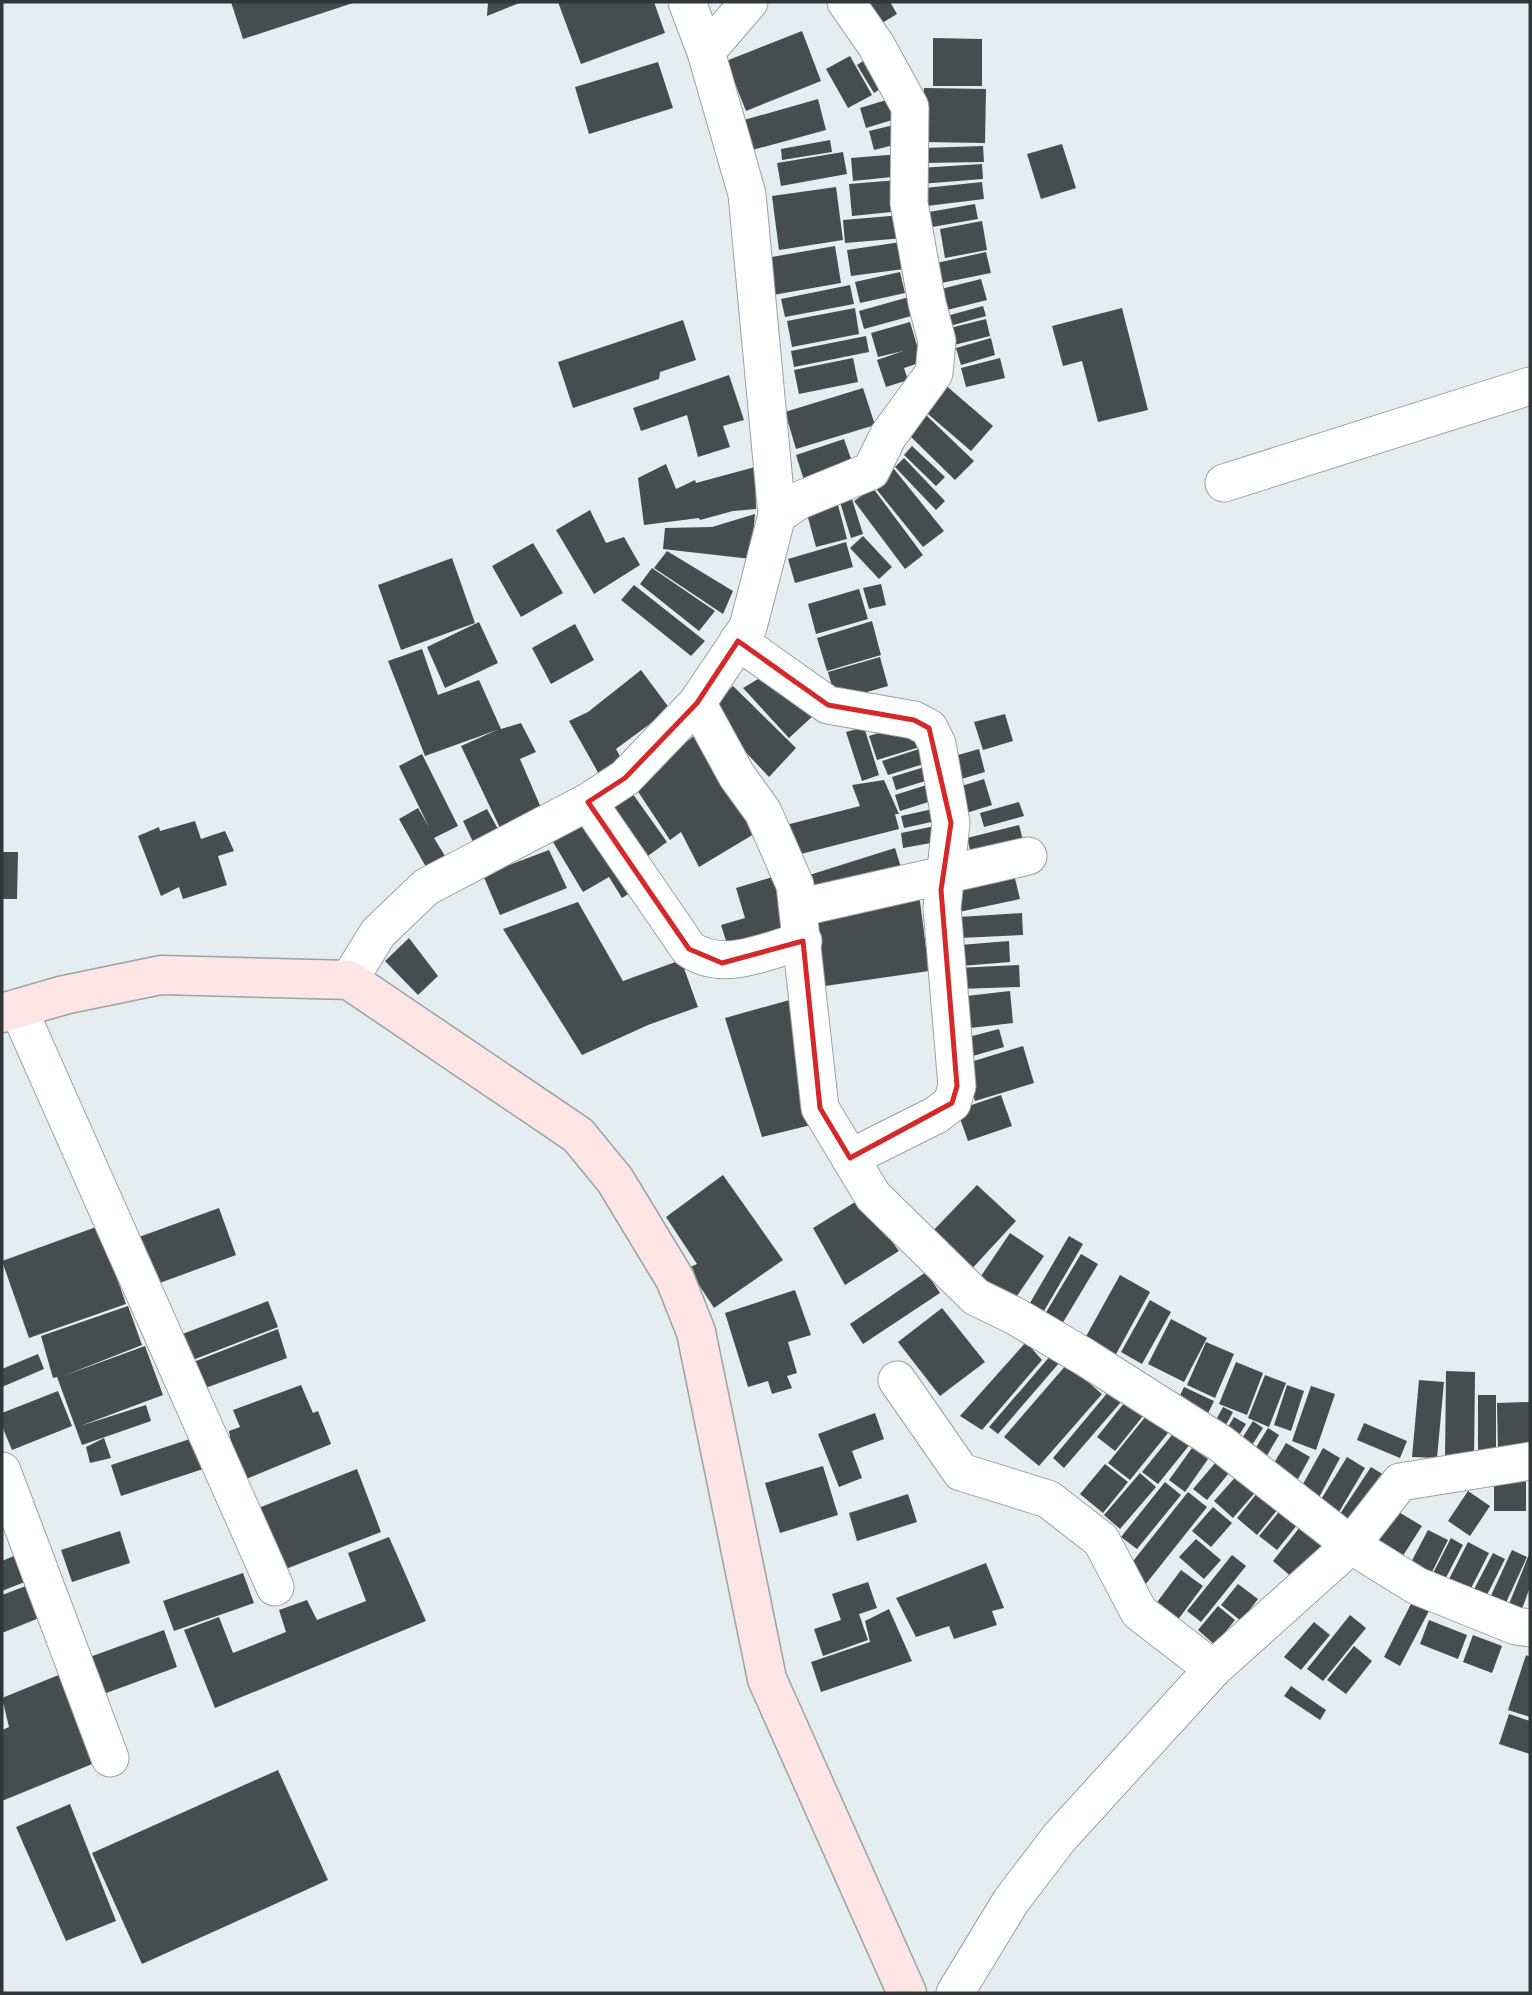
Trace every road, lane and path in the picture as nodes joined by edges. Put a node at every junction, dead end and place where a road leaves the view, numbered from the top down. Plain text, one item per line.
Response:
1 (687, 2) edge
2 (749, 2) edge
3 (846, 2) edge
4 (706, 52) junction
5 (1530, 386) edge
6 (1224, 483) dead end
7 (777, 515) junction
8 (738, 641) junction
9 (698, 704) junction
10 (587, 802) junction
11 (1028, 856) dead end
12 (944, 876) junction
13 (801, 924) junction
14 (349, 980) junction
15 (10, 1011) edge
16 (850, 1158) junction
17 (897, 1380) dead end
18 (1530, 1461) edge
19 (2, 1471) edge
20 (1351, 1545) junction
21 (275, 1587) dead end
22 (1530, 1628) edge
23 (1207, 1676) junction
24 (110, 1758) dead end
25 (907, 1993) edge
26 (954, 1993) edge

1 - 4 street
2 - 4 street
3 - 7 street
4 - 7 street
5 - 6 street
7 - 8 street
8 - 9 street
8 - 12 street
9 - 10 street
9 - 13 street
10 - 13 street
10 - 14 street
11 - 12 street
12 - 13 street
12 - 16 street
13 - 16 street
14 - 15 street
14 - 25 street
15 - 21 street
16 - 20 street
17 - 23 street
18 - 20 street
19 - 24 street
20 - 22 street
20 - 23 street
23 - 26 street

